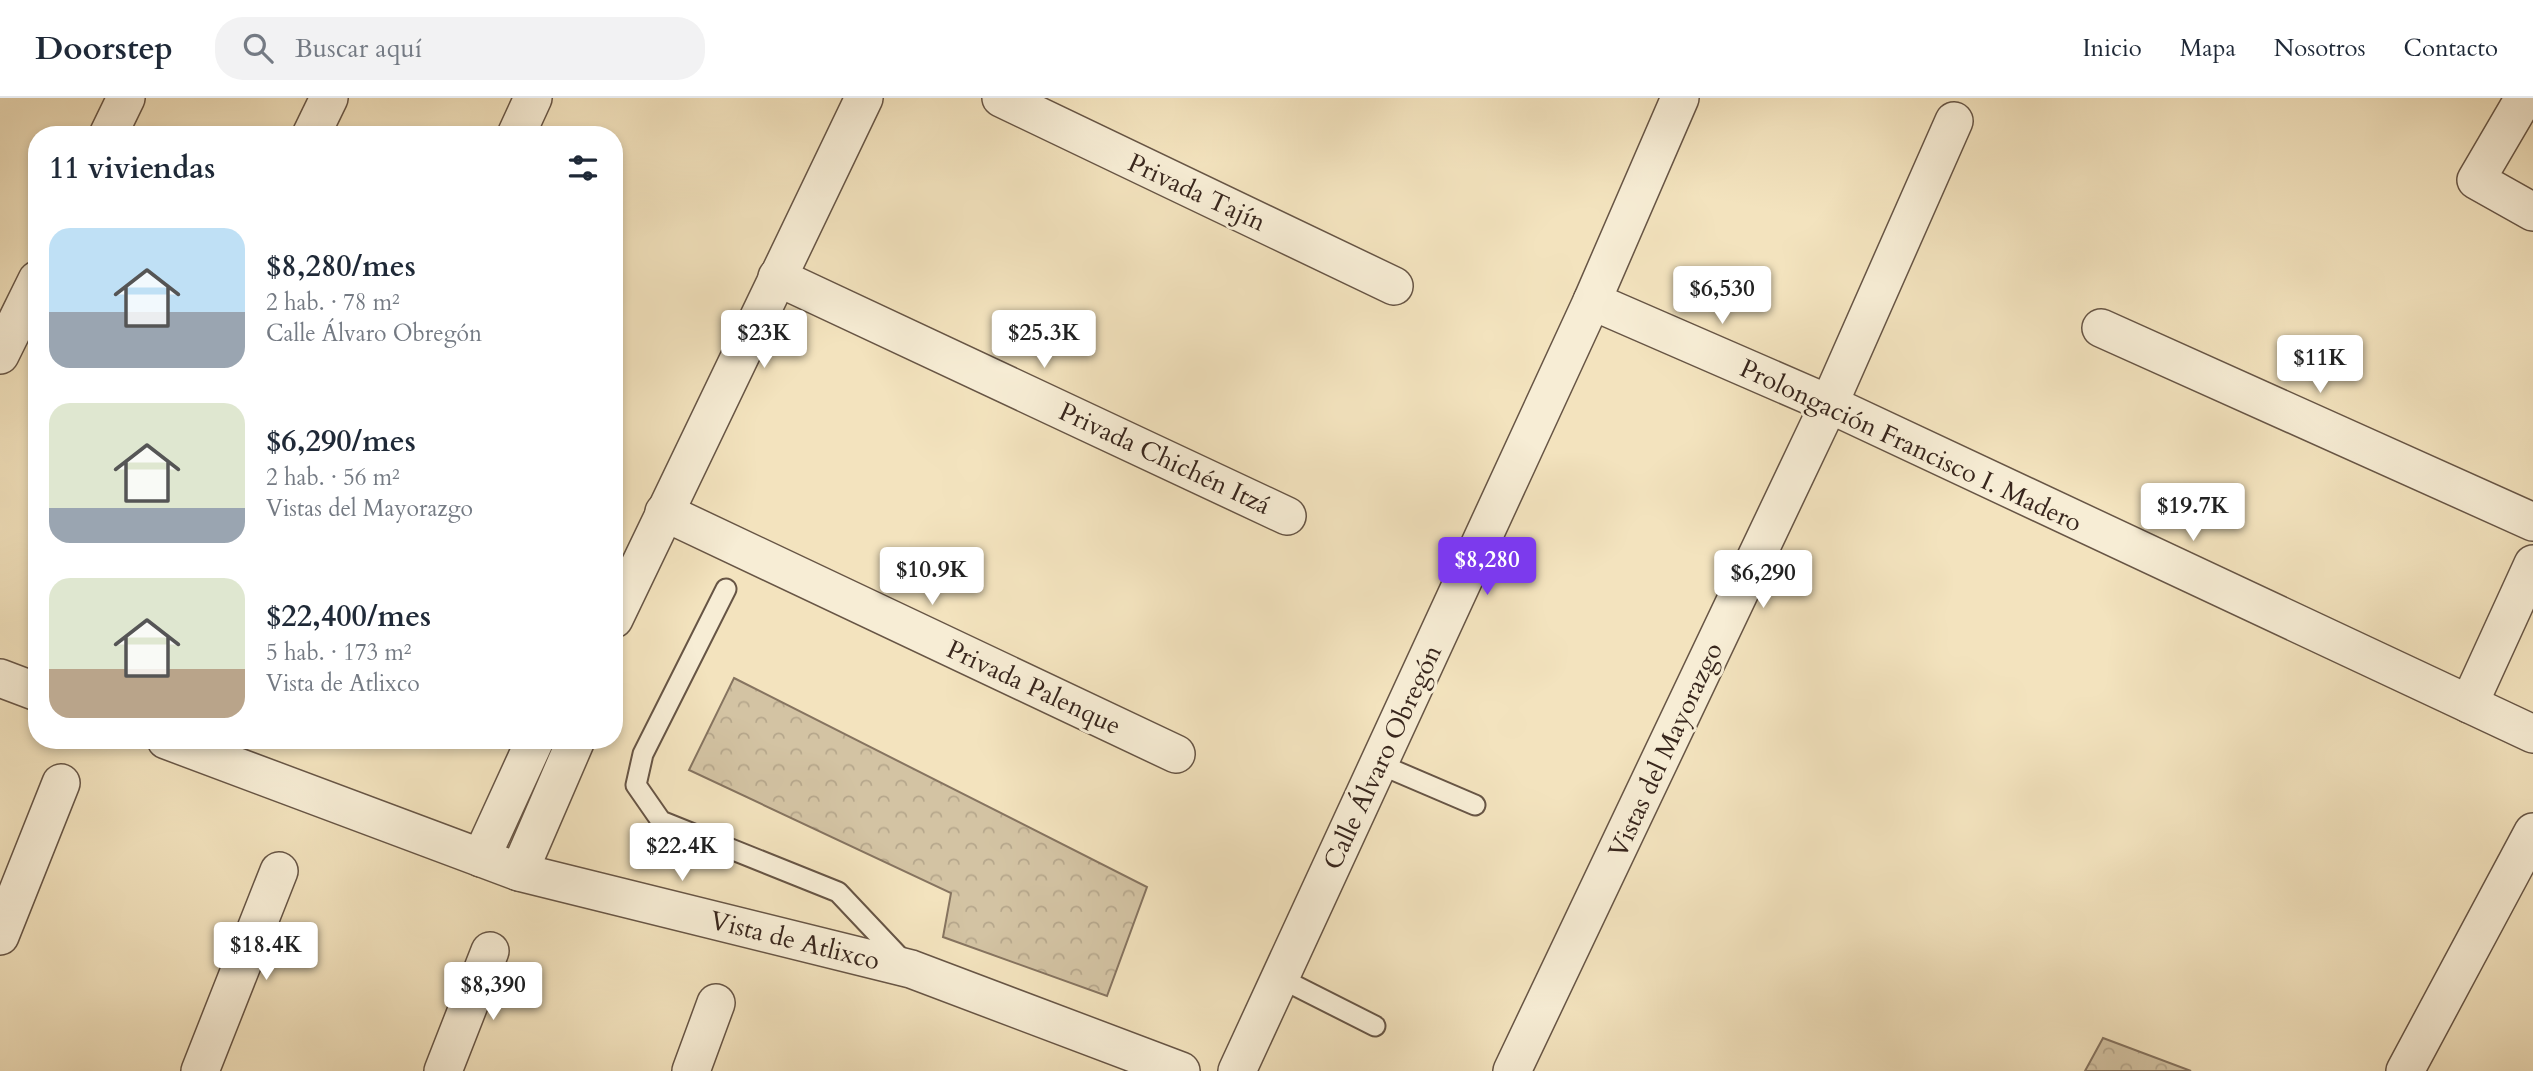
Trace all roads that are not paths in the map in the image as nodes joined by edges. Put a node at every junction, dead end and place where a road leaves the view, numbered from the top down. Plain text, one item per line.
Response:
1 (126, 98) edge
2 (329, 98) edge
3 (533, 98) edge
4 (864, 98) edge
5 (1000, 98) edge
6 (1680, 98) edge
7 (2524, 98) edge
8 (1954, 121) dead end
9 (112, 126) edge
10 (315, 126) edge
11 (520, 126) edge
12 (2533, 212) edge
13 (777, 277) junction
14 (1394, 286) dead end
15 (28, 298) edge
16 (1592, 301) junction
17 (2101, 328) dead end
18 (0, 355) edge
19 (1829, 404) junction
20 (664, 512) junction
21 (1287, 516) dead end
22 (2533, 522) edge
23 (2533, 564) edge
24 (726, 589) dead end
25 (623, 600) edge
26 (0, 678) edge
27 (28, 689) edge
28 (2469, 704) junction
29 (2533, 734) edge
30 (532, 749) edge
31 (572, 749) edge
32 (226, 751) edge
33 (1176, 754) dead end
34 (1379, 764) junction
35 (61, 783) dead end
36 (1475, 805) dead end
37 (2533, 832) edge
38 (481, 858) junction
39 (278, 871) dead end
40 (519, 872) junction
41 (0, 936) edge
42 (490, 951) dead end
43 (911, 969) junction
44 (1280, 978) junction
45 (716, 1003) dead end
46 (1376, 1026) dead end
47 (200, 1071) edge
48 (443, 1071) edge
49 (691, 1071) edge
50 (1181, 1071) edge
51 (1237, 1071) edge
52 (1512, 1071) edge
53 (2405, 1071) edge

1 - 9 street
2 - 10 street
3 - 11 street
4 - 13 street
5 - 14 street, Privada Tajín
6 - 16 street, Calle Álvaro Obregón
7 - 12 street
8 - 19 street, Vistas del Mayorazgo
13 - 20 street
13 - 21 street, Privada Chichén Itzá
15 - 18 street
16 - 19 street, Prolongación Francisco I. Madero
16 - 34 street, Calle Álvaro Obregón
17 - 22 street
19 - 28 street, Prolongación Francisco I. Madero
19 - 52 street, Vistas del Mayorazgo
20 - 25 street
20 - 33 street, Privada Palenque
23 - 28 street
24 - 43 lane
26 - 27 street
28 - 29 street, Prolongación Francisco I. Madero
30 - 38 street
31 - 40 street
32 - 38 street, Vista de Atlixco
34 - 36 lane
34 - 44 street, Calle Álvaro Obregón
35 - 41 street
37 - 53 street
38 - 40 street, Vista de Atlixco
39 - 47 street
40 - 43 street, Vista de Atlixco
42 - 48 street
43 - 50 street, Vista de Atlixco
44 - 46 lane
44 - 51 street, Calle Álvaro Obregón
45 - 49 street

